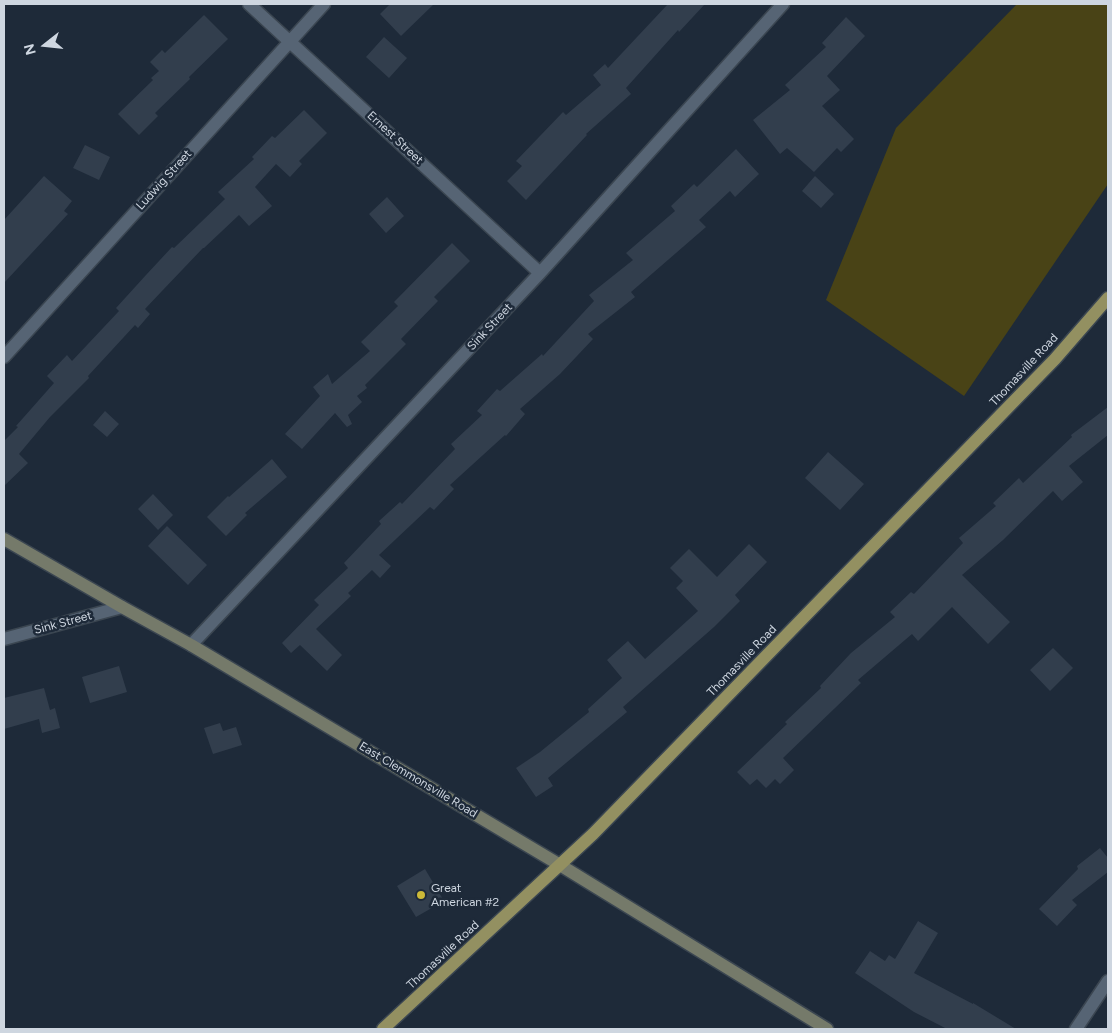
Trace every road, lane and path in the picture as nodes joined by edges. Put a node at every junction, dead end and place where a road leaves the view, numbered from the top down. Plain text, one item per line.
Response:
1 (249, 4) edge
2 (324, 4) edge
3 (783, 4) edge
4 (291, 42) junction
5 (540, 273) junction
6 (1108, 298) edge
7 (4, 357) edge
8 (4, 539) edge
9 (122, 607) junction
10 (4, 639) edge
11 (191, 645) junction
12 (560, 866) junction
13 (1108, 981) edge
14 (383, 1029) edge
15 (827, 1029) edge
16 (1076, 1029) edge

1 - 4 street, Ernest Street
2 - 4 street, Ludwig Street
3 - 5 street, Sink Street
4 - 5 street, Ernest Street
4 - 7 street, Ludwig Street
5 - 11 street, Sink Street
6 - 12 main road, Thomasville Road
8 - 9 main road, East Clemmonsville Road
9 - 10 street, Sink Street
9 - 11 main road, East Clemmonsville Road
11 - 12 main road, East Clemmonsville Road
12 - 14 main road, Thomasville Road
12 - 15 main road, East Clemmonsville Road
13 - 16 street

